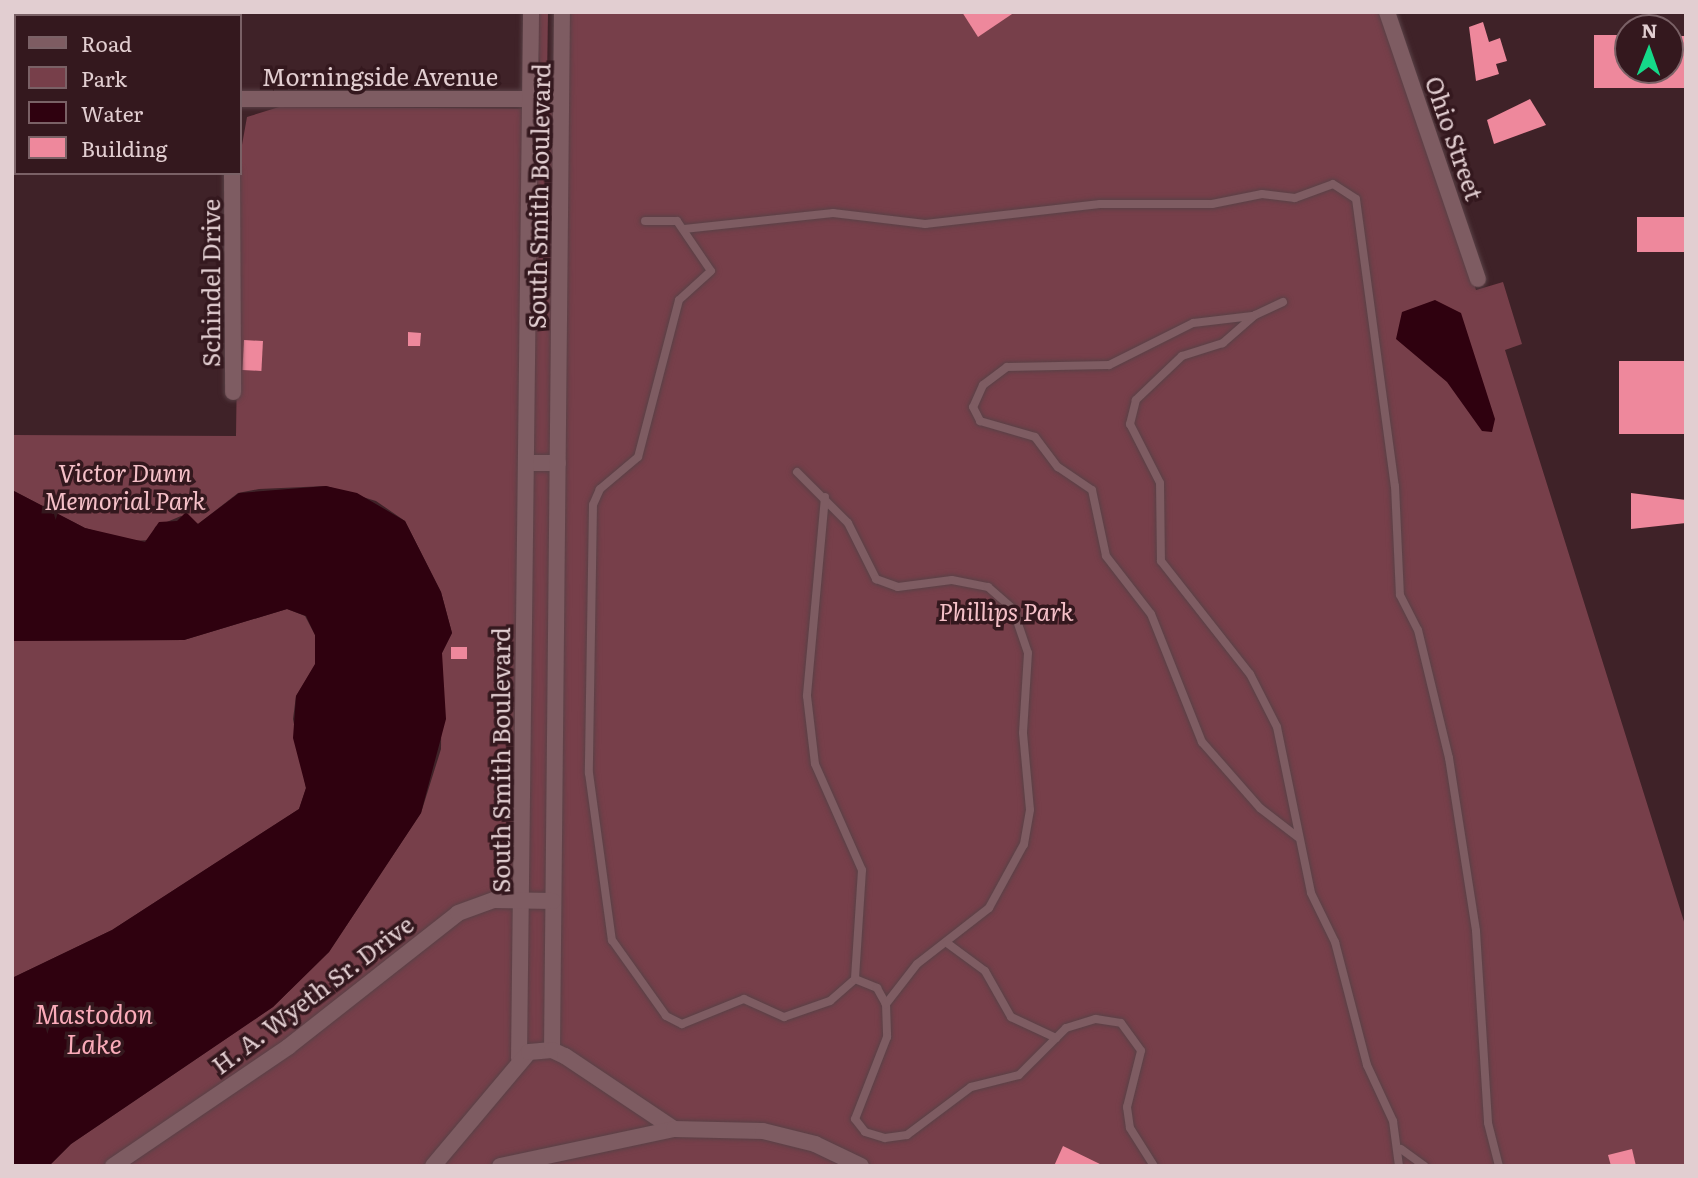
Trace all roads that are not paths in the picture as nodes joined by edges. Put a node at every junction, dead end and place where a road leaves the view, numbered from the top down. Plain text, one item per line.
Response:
1 (531, 12) edge
2 (562, 12) edge
3 (1387, 12) edge
4 (242, 99) edge
5 (530, 99) junction
6 (561, 99) junction
7 (232, 175) edge
8 (645, 221) dead end
9 (684, 229) junction
10 (1478, 279) dead end
11 (1283, 302) dead end
12 (1255, 315) junction
13 (233, 391) dead end
14 (526, 463) junction
15 (558, 463) junction
16 (797, 472) dead end
17 (825, 497) junction
18 (1298, 838) junction
19 (522, 900) junction
20 (553, 901) junction
21 (947, 943) junction
22 (855, 979) junction
23 (886, 1004) junction
24 (1056, 1038) junction
25 (552, 1050) junction
26 (519, 1058) junction
27 (674, 1129) junction
28 (1401, 1149) junction
29 (113, 1166) edge
30 (433, 1166) edge
31 (500, 1166) edge
32 (861, 1166) edge
33 (1154, 1166) edge
34 (1399, 1166) edge
35 (1424, 1166) edge
36 (1499, 1166) edge

1 - 5 street, South Smith Boulevard
2 - 6 street, South Smith Boulevard
3 - 10 street, Ohio Street
4 - 5 street, Morningside Avenue
5 - 6 street, Morningside Avenue
5 - 14 street, South Smith Boulevard
6 - 15 street, South Smith Boulevard
7 - 13 street, Schindel Drive
8 - 9 lane
9 - 22 lane
9 - 36 lane
11 - 12 lane
12 - 18 lane
12 - 18 lane
14 - 15 street
14 - 19 street, South Smith Boulevard
15 - 20 street, South Smith Boulevard
16 - 17 lane
17 - 21 lane
17 - 22 lane
18 - 28 lane
19 - 20 street, H. A. Wyeth Sr. Drive
19 - 26 street, South Smith Boulevard
19 - 29 street, H. A. Wyeth Sr. Drive
20 - 25 street, South Smith Boulevard
21 - 23 lane
21 - 24 lane
22 - 23 lane
23 - 24 lane
24 - 33 lane
25 - 26 street
25 - 27 street
26 - 30 street
27 - 31 street
27 - 32 street
28 - 34 lane
28 - 35 lane

